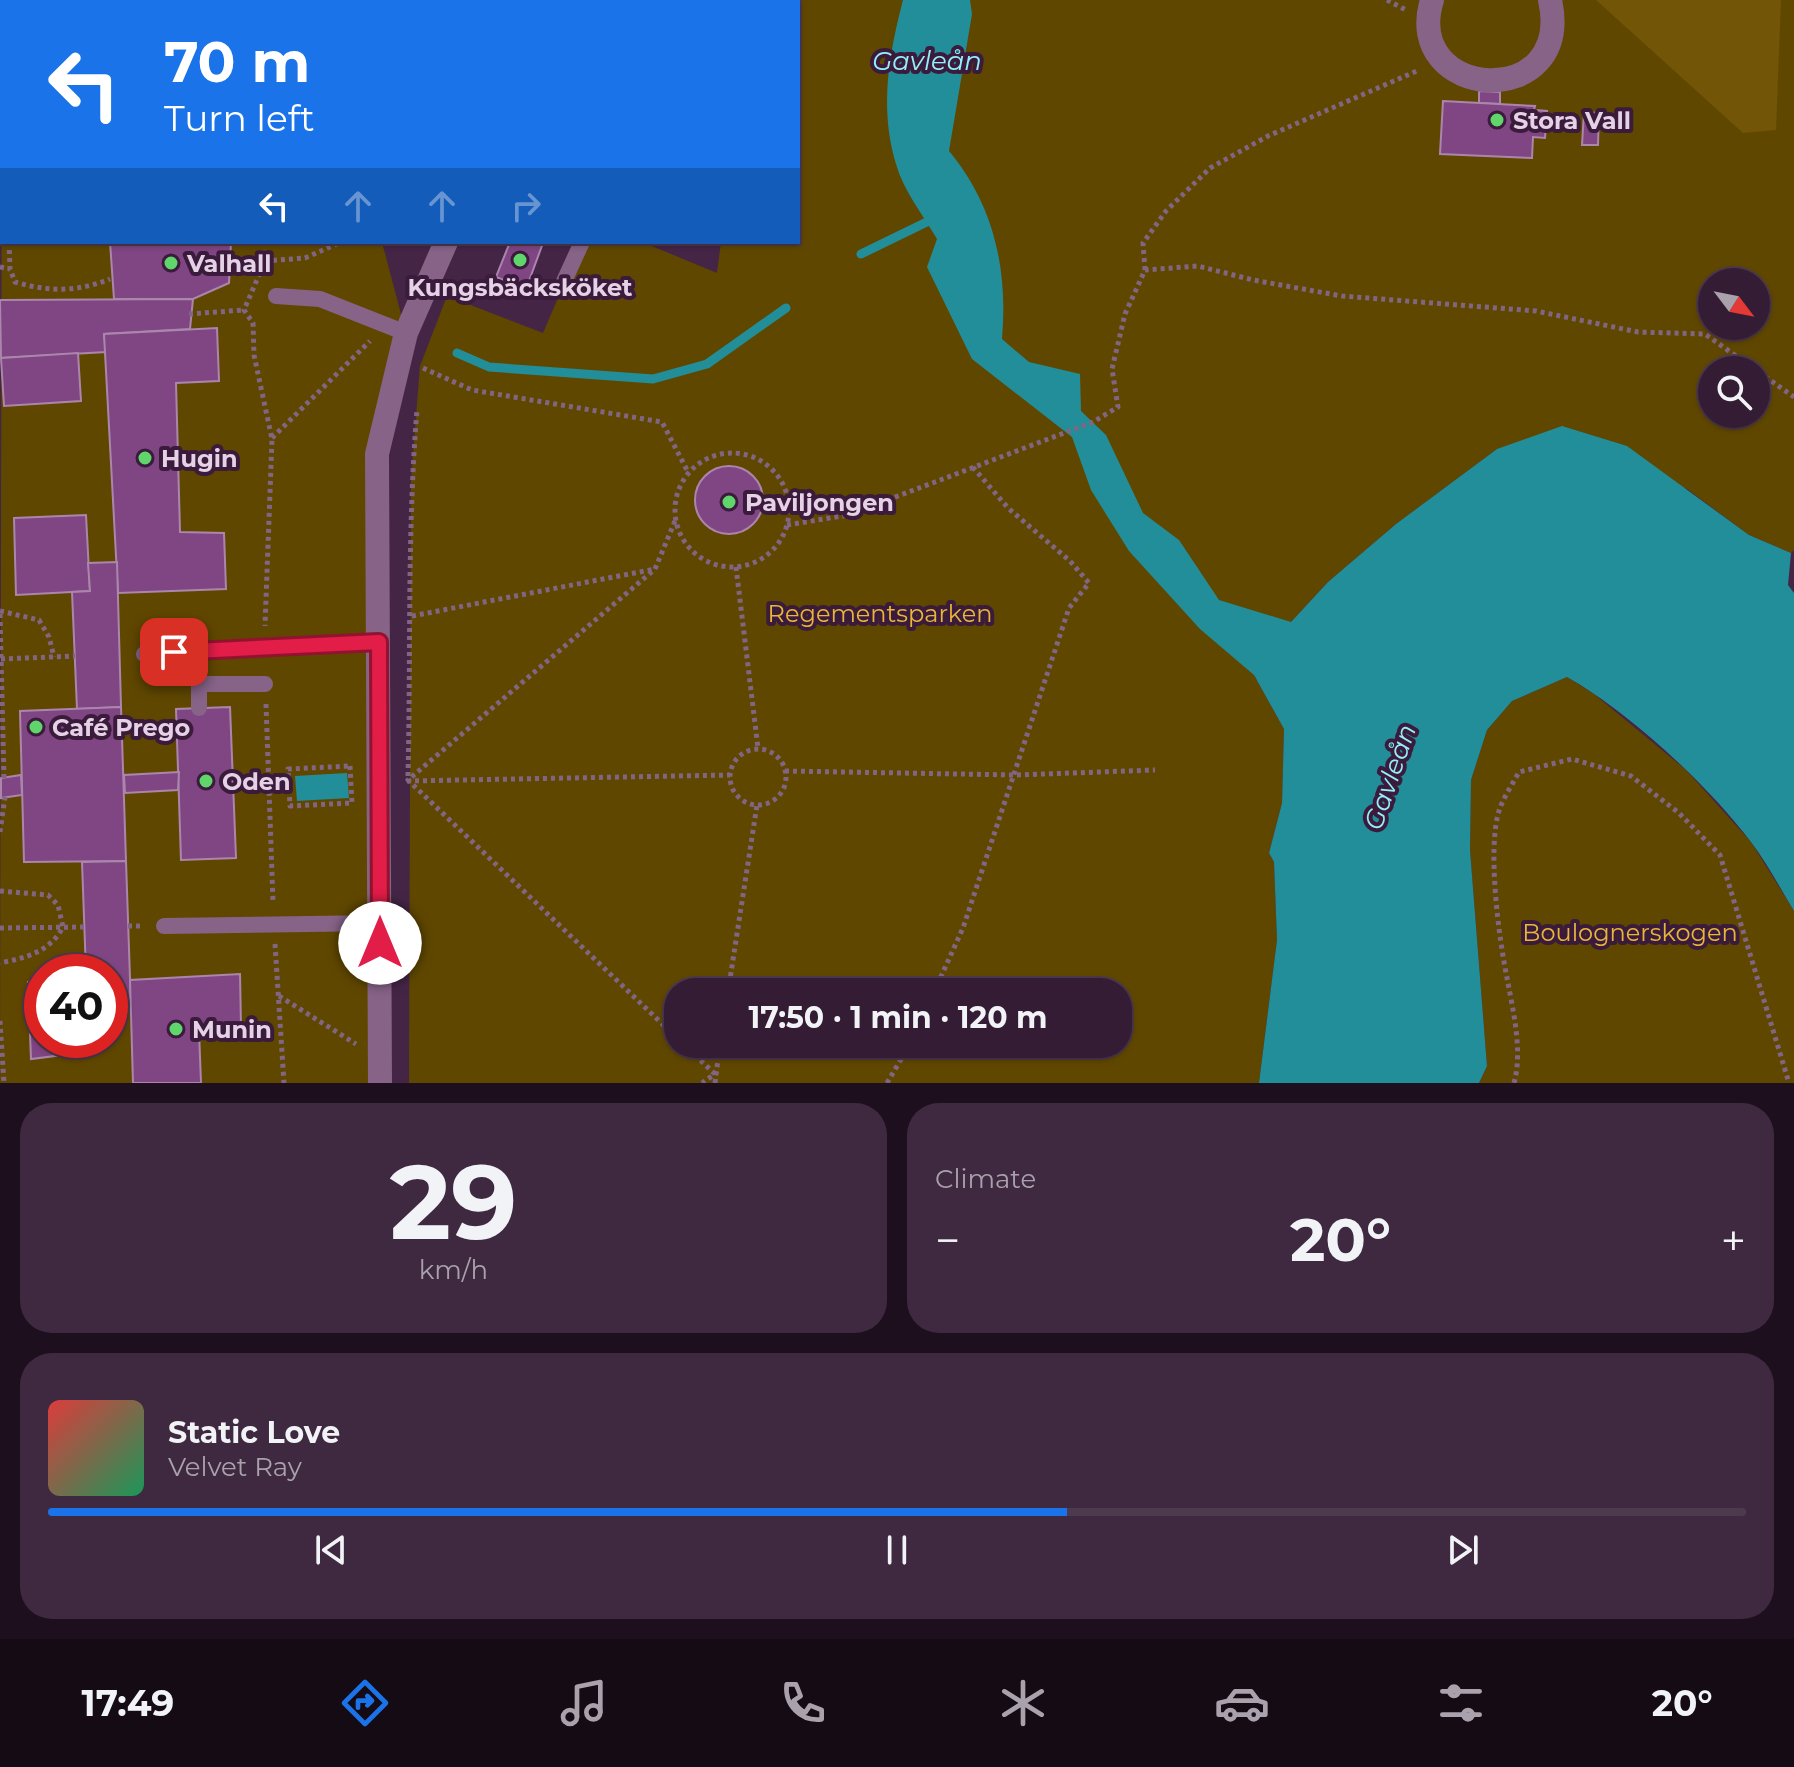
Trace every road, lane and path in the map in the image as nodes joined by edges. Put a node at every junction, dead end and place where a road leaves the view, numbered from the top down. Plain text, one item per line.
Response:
1 (1432, 0) edge
2 (1550, 0) edge
3 (1442, 60) junction
4 (9, 244) edge
5 (336, 244) edge
6 (445, 244) edge
7 (581, 244) edge
8 (265, 261) dead end
9 (0, 267) edge
10 (10, 269) junction
11 (1145, 270) junction
12 (110, 279) dead end
13 (560, 290) dead end
14 (276, 296) dead end
15 (244, 310) dead end
16 (189, 314) dead end
17 (253, 323) dead end
18 (397, 328) junction
19 (425, 352) dead end
20 (420, 366) junction
21 (419, 381) dead end
22 (418, 395) dead end
23 (1794, 397) edge
24 (272, 439) junction
25 (971, 465) junction
26 (688, 472) junction
27 (675, 521) junction
28 (787, 525) junction
29 (736, 567) junction
30 (655, 569) junction
31 (0, 612) edge
32 (412, 616) junction
33 (379, 642) junction
34 (264, 647) junction
35 (144, 654) dead end
36 (75, 656) dead end
37 (54, 657) junction
38 (1, 659) edge
39 (265, 684) joint
40 (199, 708) dead end
41 (758, 748) junction
42 (1155, 770) dead end
43 (785, 771) junction
44 (730, 775) junction
45 (1016, 775) junction
46 (4, 778) dead end
47 (408, 780) junction
48 (289, 789) junction
49 (269, 790) junction
50 (5, 797) dead end
51 (757, 805) junction
52 (0, 832) edge
53 (0, 891) edge
54 (380, 923) junction
55 (274, 924) junction
56 (164, 926) dead end
57 (63, 927) junction
58 (84, 927) dead end
59 (0, 928) edge
60 (0, 963) edge
61 (730, 978) edge
62 (940, 978) edge
63 (278, 996) junction
64 (0, 1021) edge
65 (664, 1026) edge
66 (368, 1051) dead end
67 (698, 1058) edge
68 (718, 1058) edge
69 (902, 1058) edge
70 (715, 1074) junction
71 (285, 1081) edge
72 (4, 1083) edge
73 (380, 1083) edge
74 (702, 1083) edge
75 (715, 1083) edge
76 (887, 1083) edge
77 (1514, 1083) edge
78 (1789, 1083) edge

1 - 3 street
2 - 3 street
3 - 11 path
4 - 10 path
5 - 8 path
6 - 18 street
7 - 13 lane
9 - 10 path
10 - 12 path
11 - 23 path
11 - 25 path
14 - 18 lane
15 - 16 path
17 - 24 path
18 - 24 path
18 - 33 street
19 - 20 path
20 - 21 path
20 - 26 path
22 - 32 path
24 - 34 path
25 - 28 path
25 - 45 path
26 - 27 path
26 - 28 path
27 - 29 path
27 - 30 path
28 - 29 path
29 - 41 path
30 - 32 path
30 - 47 path
31 - 37 path
31 - 38 path
32 - 47 path
33 - 34 lane
33 - 54 street
34 - 35 lane
36 - 37 path
37 - 38 path
38 - 46 path
39 - 40 lane
39 - 49 path
41 - 43 path
41 - 44 path
42 - 45 path
43 - 45 path
43 - 51 path
44 - 47 path
44 - 51 path
45 - 62 path
47 - 65 path
48 - 48 path
48 - 49 path
49 - 55 path
50 - 52 path
51 - 61 path
53 - 57 path
54 - 55 lane
54 - 73 street
55 - 56 lane
55 - 63 path
57 - 58 path
57 - 59 path
57 - 60 path
63 - 66 path
63 - 71 path
64 - 72 path
67 - 70 path
68 - 70 path
69 - 76 path
70 - 74 path
70 - 75 path
77 - 78 path

